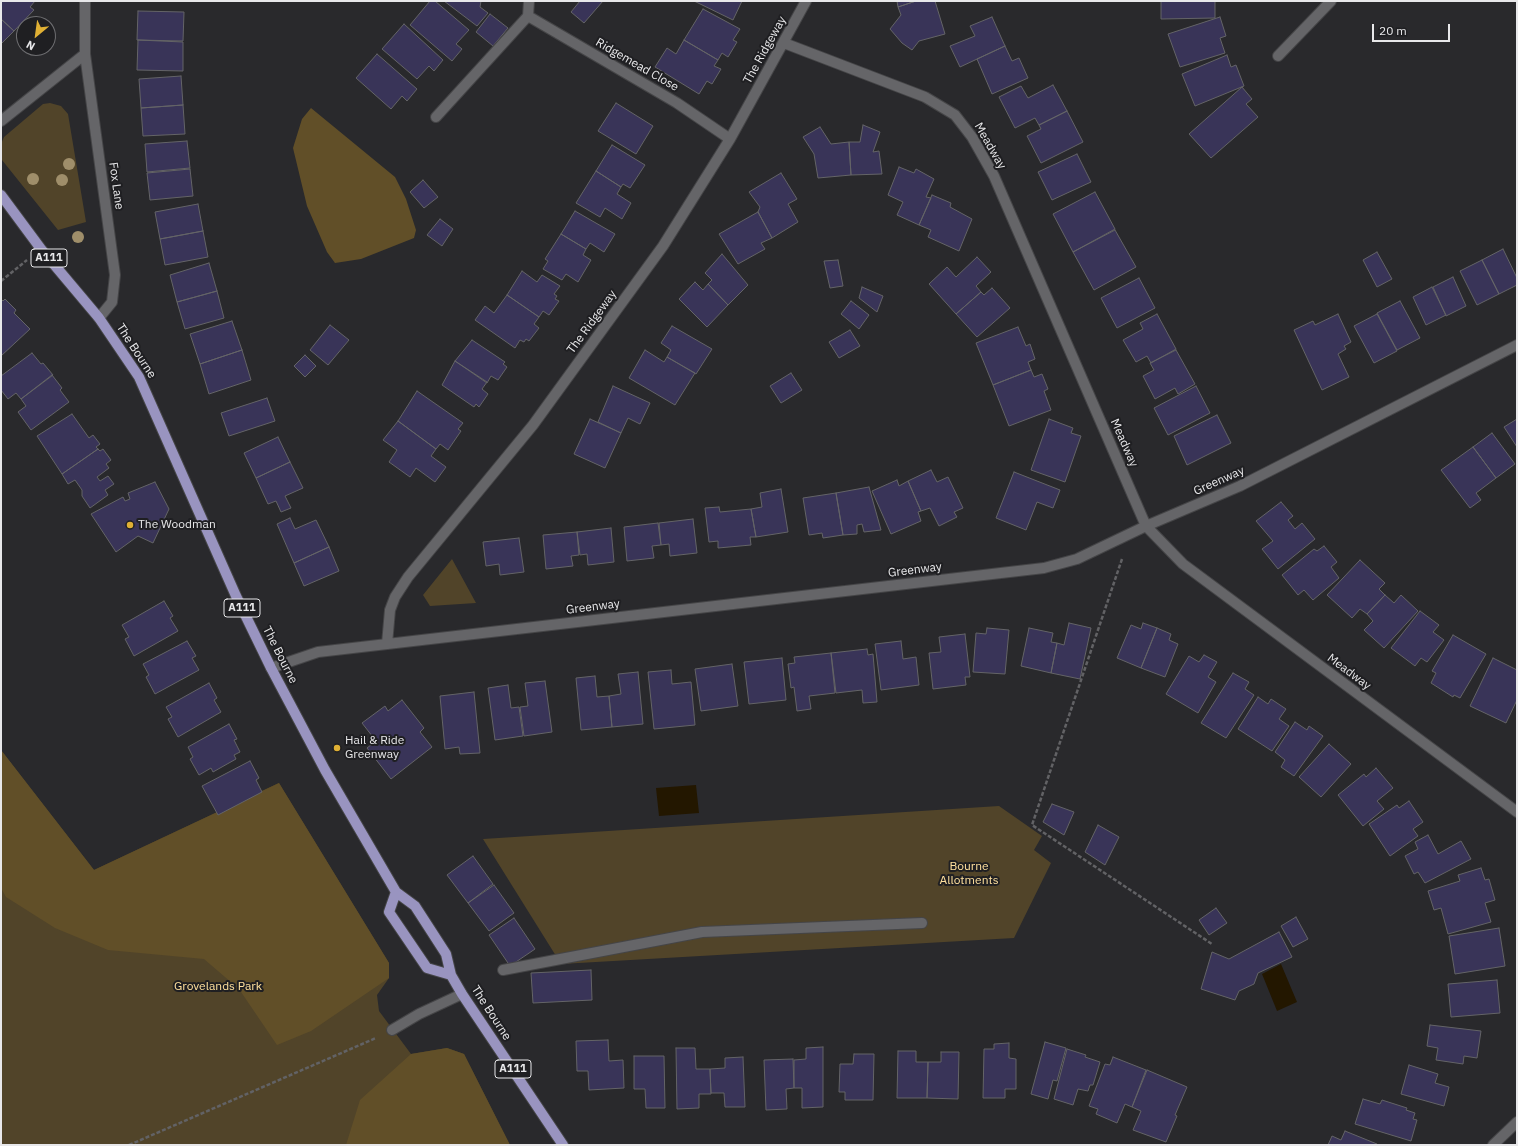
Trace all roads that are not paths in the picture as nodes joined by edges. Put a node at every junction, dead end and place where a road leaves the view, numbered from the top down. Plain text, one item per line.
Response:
1 (85, 1) edge
2 (529, 1) edge
3 (806, 1) edge
4 (1331, 1) edge
5 (528, 16) junction
6 (784, 44) junction
7 (85, 54) junction
8 (1278, 56) dead end
9 (436, 117) dead end
10 (1, 121) edge
11 (730, 139) junction
12 (1, 195) edge
13 (99, 318) junction
14 (1517, 345) edge
15 (1146, 526) junction
16 (387, 644) junction
17 (271, 668) junction
18 (1517, 812) edge
19 (396, 892) junction
20 (922, 923) dead end
21 (503, 970) dead end
22 (451, 975) junction
23 (462, 994) junction
24 (392, 1030) road end
25 (1517, 1122) edge
26 (563, 1145) edge
27 (1493, 1145) edge

1 - 7 street, Fox Lane
2 - 5 street
3 - 6 street, The Ridgeway
4 - 8 street
5 - 9 street
5 - 11 street, Ridgemead Close
6 - 11 street, The Ridgeway
6 - 15 street, Meadway
7 - 10 street
7 - 13 street, Fox Lane
11 - 16 street, The Ridgeway
12 - 13 main road, A111
13 - 17 main road, The Bourne / A111
14 - 15 street, Greenway
15 - 16 street, Greenway
15 - 18 street, Meadway
16 - 17 street, Greenway
17 - 19 main road, The Bourne / A111
19 - 22 main road, The Bourne / A111
19 - 22 main road
20 - 21 street
22 - 23 main road, The Bourne / A111
23 - 24 street
23 - 26 main road, The Bourne / A111
25 - 27 street

